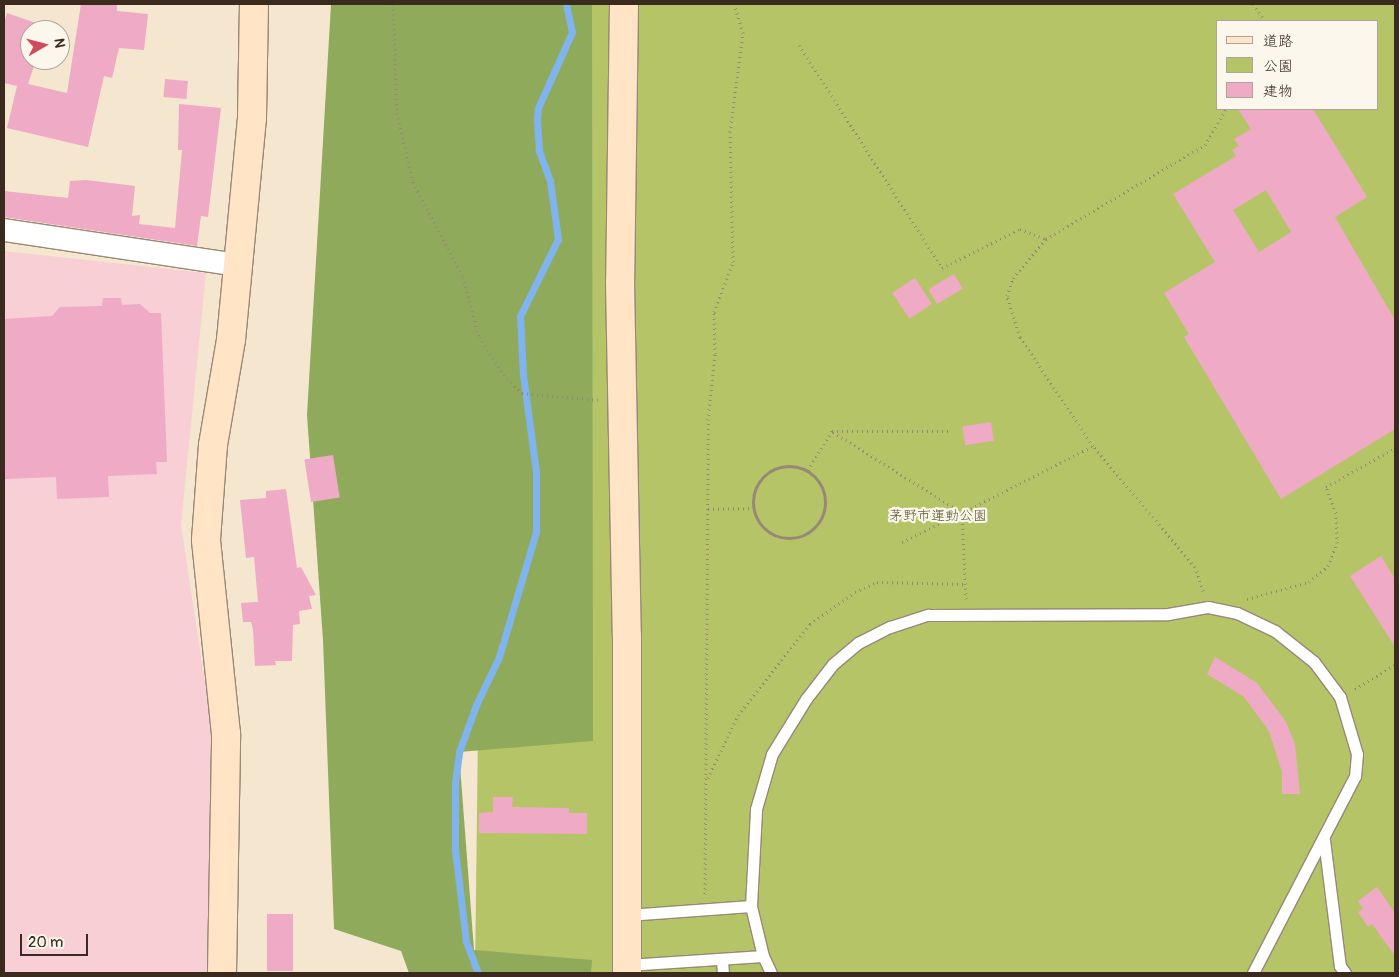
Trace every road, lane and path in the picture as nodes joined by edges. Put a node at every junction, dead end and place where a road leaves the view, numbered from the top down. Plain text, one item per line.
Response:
1 (254, 4) edge
2 (393, 4) edge
3 (624, 4) edge
4 (734, 4) edge
5 (1253, 4) edge
6 (1264, 20) edge
7 (799, 45) dead end
8 (1225, 110) edge
9 (4, 230) edge
10 (1046, 239) junction
11 (237, 265) junction
12 (600, 400) dead end
13 (952, 430) dead end
14 (832, 431) junction
15 (1093, 446) junction
16 (1395, 448) edge
17 (808, 470) junction
18 (755, 508) junction
19 (708, 509) junction
20 (962, 512) junction
21 (902, 542) dead end
22 (965, 584) junction
23 (1245, 600) dead end
24 (1208, 606) junction
25 (966, 615) junction
26 (1395, 665) edge
27 (1340, 697) junction
28 (706, 781) junction
29 (1324, 840) junction
30 (706, 896) dead end
31 (750, 906) junction
32 (627, 915) junction
33 (763, 956) junction
34 (722, 960) junction
35 (627, 969) edge
36 (222, 973) edge
37 (723, 973) edge
38 (771, 973) edge
39 (1253, 973) edge
40 (1345, 973) edge

1 - 11 street
2 - 12 path
3 - 32 street
4 - 19 path
5 - 6 path
7 - 10 path
8 - 10 path
9 - 11 street
10 - 15 path
11 - 36 street
13 - 14 path
14 - 17 path
14 - 20 path
15 - 20 path
15 - 24 path
16 - 23 path
17 - 18 path
17 - 18 path
18 - 19 path
19 - 28 path
20 - 21 path
20 - 22 path
22 - 25 path
22 - 28 path
24 - 25 lane
24 - 27 lane
25 - 31 lane
26 - 27 path
27 - 29 lane
28 - 30 path
29 - 39 lane
29 - 40 lane
31 - 32 lane
31 - 33 lane
32 - 35 street
33 - 34 lane
33 - 38 lane
34 - 35 lane
34 - 37 lane

